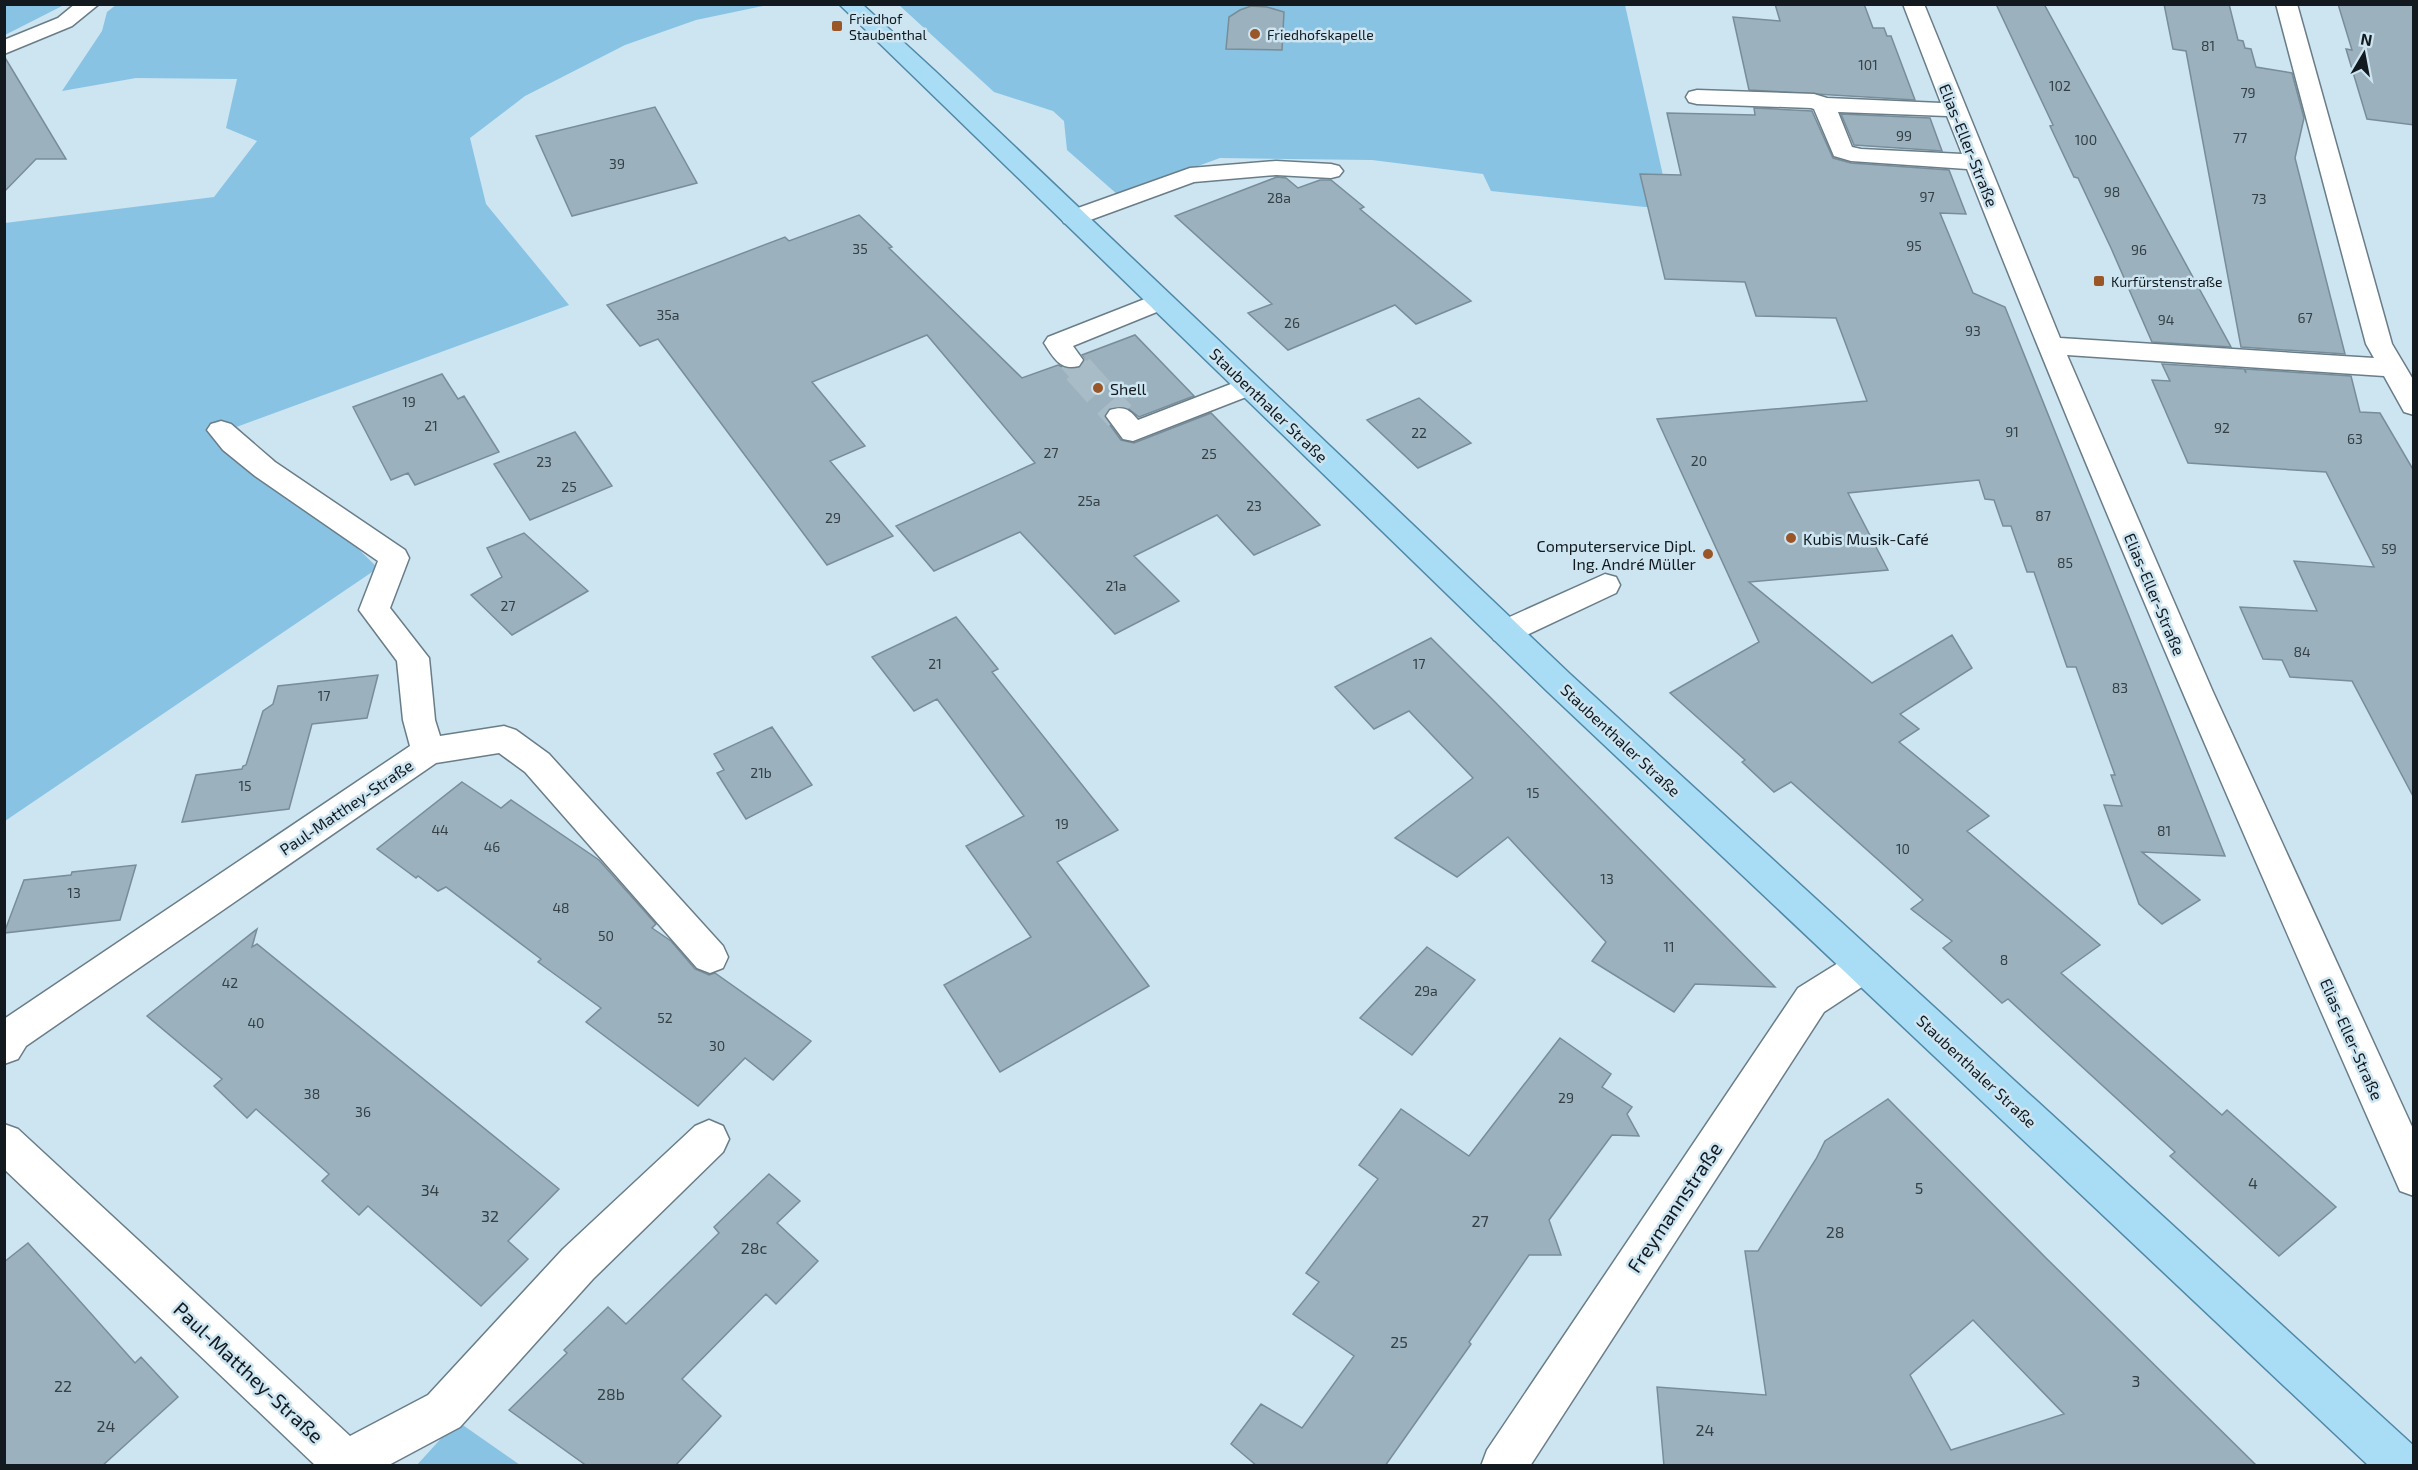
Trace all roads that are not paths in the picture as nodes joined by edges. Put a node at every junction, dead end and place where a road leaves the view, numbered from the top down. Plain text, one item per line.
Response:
1 (89, 4) edge
2 (849, 4) edge
3 (1913, 4) edge
4 (2286, 4) edge
5 (4, 48) edge
6 (1696, 97) dead end
7 (1824, 105) junction
8 (1955, 110) junction
9 (1976, 162) junction
10 (1331, 171) dead end
11 (1073, 218) junction
12 (1160, 301) junction
13 (2050, 346) junction
14 (1070, 360) tunnel mouth
15 (2391, 368) junction
16 (1249, 386) junction
17 (2414, 406) edge
18 (1120, 416) tunnel mouth
19 (221, 430) dead end
20 (1605, 585) dead end
21 (1506, 632) junction
22 (428, 751) junction
23 (710, 957) dead end
24 (1864, 966) junction
25 (4, 1047) edge
26 (709, 1139) dead end
27 (4, 1142) edge
28 (2414, 1177) edge
29 (1503, 1466) edge
30 (2402, 1466) edge

1 - 5 street
2 - 11 main road, Staubenthaler Straße
3 - 8 street, Elias-Eller-Straße
4 - 15 street
6 - 7 street
7 - 8 street
7 - 9 street
8 - 9 street, Elias-Eller-Straße
9 - 13 street, Elias-Eller-Straße
10 - 11 street
11 - 12 main road, Staubenthaler Straße
12 - 14 street
12 - 16 main road, Staubenthaler Straße
13 - 15 street
13 - 28 street, Elias-Eller-Straße
15 - 17 street
16 - 18 street
16 - 21 main road, Staubenthaler Straße
19 - 22 street, Paul-Matthey-Straße
20 - 21 street
21 - 24 main road, Staubenthaler Straße
22 - 23 street
22 - 25 street, Paul-Matthey-Straße
24 - 29 street, Freymannstraße
24 - 30 main road, Staubenthaler Straße
26 - 27 street, Paul-Matthey-Straße

